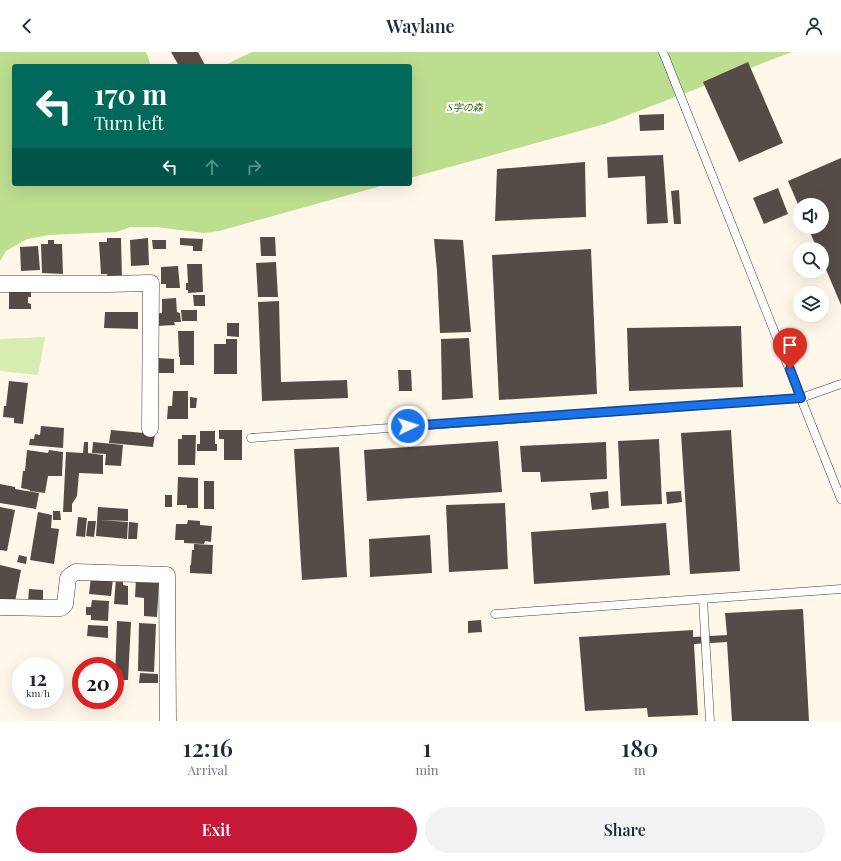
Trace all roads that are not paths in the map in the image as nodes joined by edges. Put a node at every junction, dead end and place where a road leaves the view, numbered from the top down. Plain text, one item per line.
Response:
1 (663, 52) edge
2 (0, 284) edge
3 (841, 384) edge
4 (801, 398) junction
5 (150, 428) dead end
6 (251, 438) dead end
7 (841, 499) edge
8 (841, 589) edge
9 (703, 599) junction
10 (0, 607) edge
11 (495, 614) dead end
12 (168, 721) edge
13 (710, 721) edge

1 - 4 lane
2 - 5 street
3 - 4 lane
4 - 6 lane
4 - 7 lane
8 - 9 lane
9 - 11 lane
9 - 13 lane
10 - 12 street

